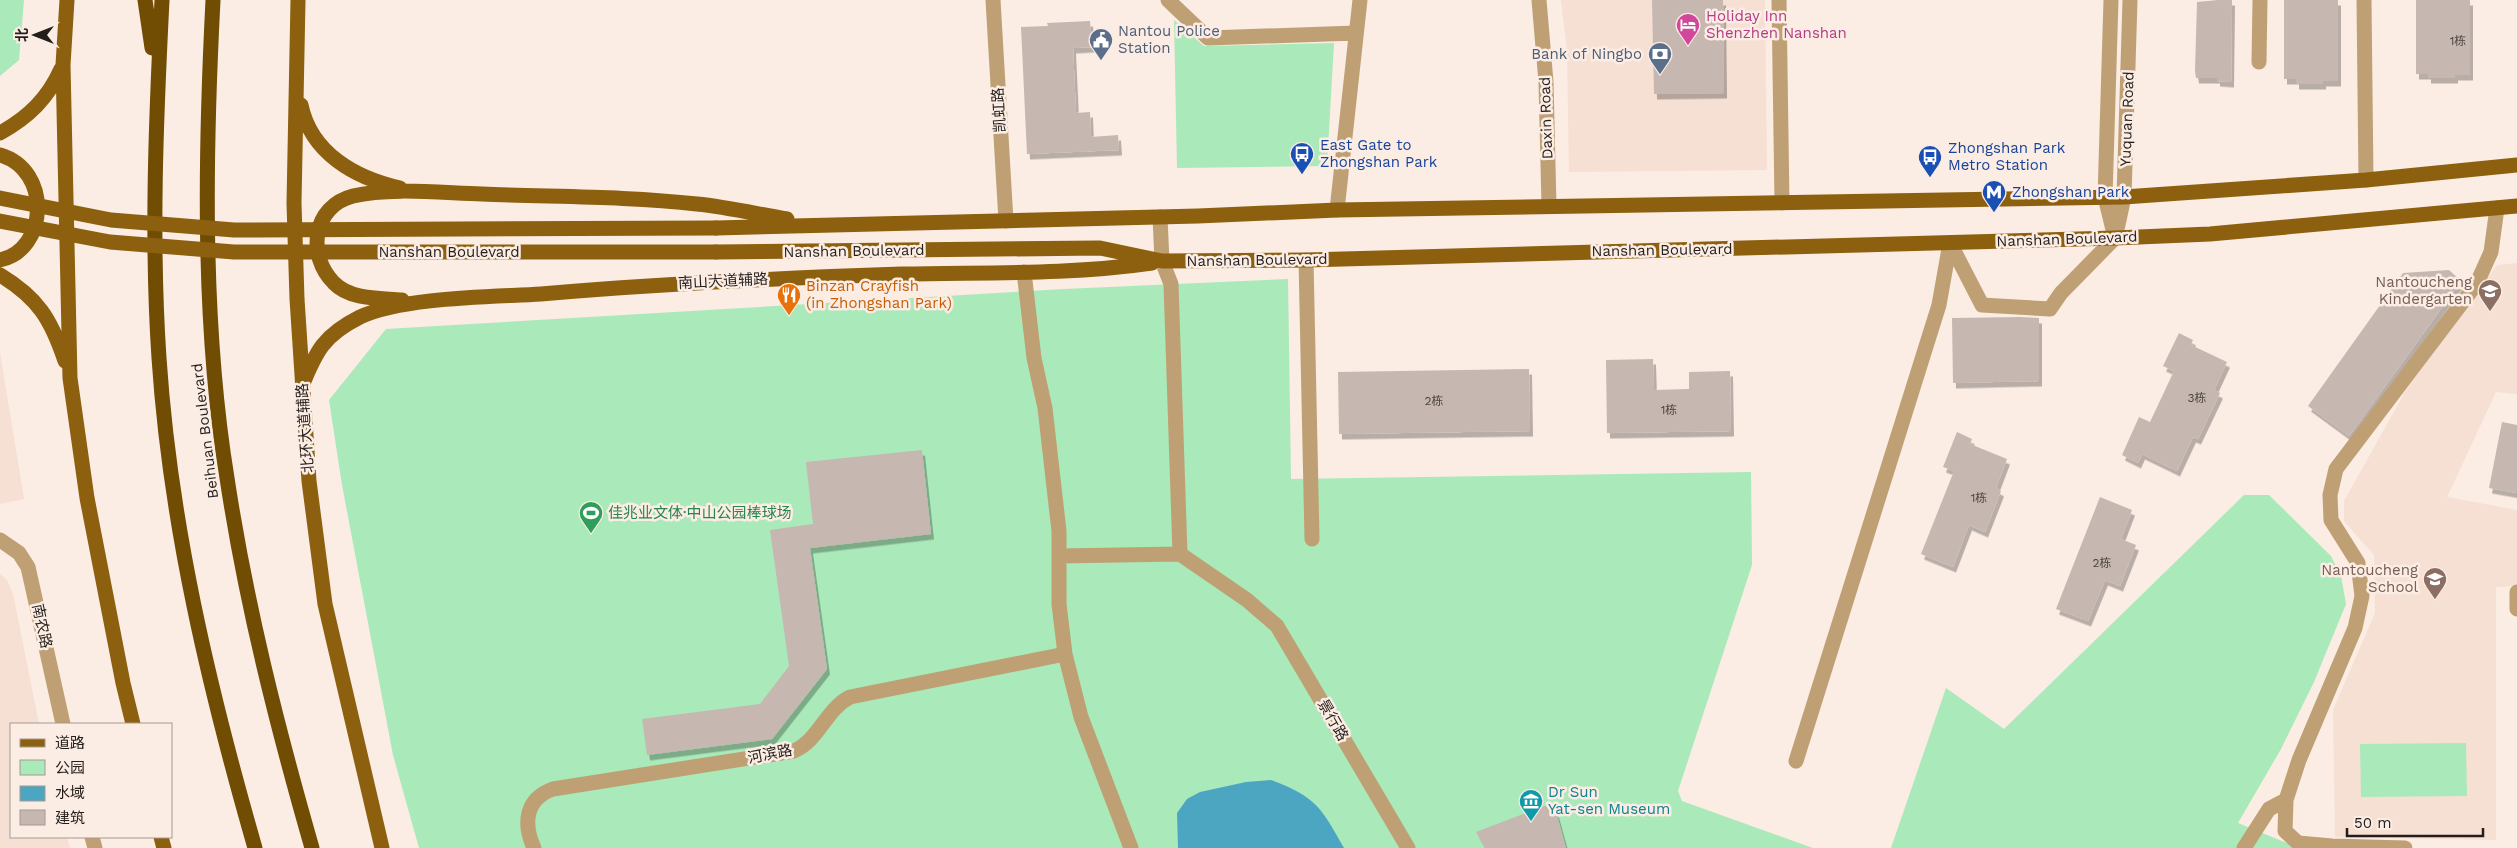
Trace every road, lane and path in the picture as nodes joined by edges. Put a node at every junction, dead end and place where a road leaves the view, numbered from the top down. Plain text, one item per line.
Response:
1 (67, 0) edge
2 (145, 0) edge
3 (162, 0) edge
4 (213, 0) edge
5 (298, 0) edge
6 (993, 0) edge
7 (1168, 0) edge
8 (1360, 0) edge
9 (1539, 0) edge
10 (1779, 0) edge
11 (2111, 0) edge
12 (2130, 0) edge
13 (2260, 0) edge
14 (2364, 0) edge
15 (1356, 33) junction
16 (2259, 62) dead end
17 (63, 65) junction
18 (296, 72) junction
19 (157, 82) junction
20 (0, 132) edge
21 (0, 155) edge
22 (2517, 165) edge
23 (2366, 180) junction
24 (418, 192) junction
25 (2105, 197) junction
26 (2124, 197) junction
27 (0, 198) edge
28 (1782, 202) junction
29 (1548, 206) junction
30 (2517, 206) edge
31 (2497, 208) junction
32 (1337, 210) junction
33 (1160, 217) junction
34 (0, 221) edge
35 (1006, 221) junction
36 (822, 226) junction
37 (2115, 238) junction
38 (1950, 243) junction
39 (822, 251) junction
40 (0, 260) edge
41 (1306, 260) junction
42 (1162, 261) junction
43 (1024, 272) junction
44 (0, 275) edge
45 (434, 302) junction
46 (70, 378) junction
47 (302, 386) junction
48 (1312, 539) dead end
49 (0, 540) edge
50 (1180, 554) junction
51 (1059, 556) junction
52 (2517, 592) edge
53 (2517, 609) edge
54 (1065, 654) junction
55 (63, 723) edge
56 (133, 723) edge
57 (1796, 761) dead end
58 (2286, 800) junction
59 (255, 848) edge
60 (312, 848) edge
61 (382, 848) edge
62 (534, 848) edge
63 (1131, 848) edge
64 (1408, 848) edge
65 (2244, 848) edge
66 (2405, 848) edge

1 - 17 main road
2 - 19 highway
3 - 19 highway
4 - 60 highway, Beihuan Boulevard
5 - 18 main road, 北环大道辅路
6 - 35 street, 凯虹路
7 - 15 street
8 - 15 street
9 - 29 street, Daxin Road
10 - 28 street
11 - 25 street, Yuquan Road
12 - 26 street, Yuquan Road
13 - 16 street
14 - 23 street
15 - 32 street
17 - 20 main road
17 - 46 main road
18 - 24 main road
18 - 47 main road, 北环大道辅路
19 - 59 highway
21 - 40 main road
22 - 23 main road, Nanshan Boulevard
23 - 26 main road, Nanshan Boulevard
24 - 36 main road
24 - 45 main road
25 - 26 main road, Nanshan Boulevard
25 - 28 main road, Nanshan Boulevard
25 - 37 street, Yuquan Road
26 - 37 street, Yuquan Road
27 - 36 main road, Nanshan Boulevard, bridge
28 - 29 main road, Nanshan Boulevard
29 - 32 main road, Nanshan Boulevard
30 - 31 main road, Nanshan Boulevard
31 - 37 main road, Nanshan Boulevard
31 - 58 street
32 - 33 main road, Nanshan Boulevard
33 - 35 main road, Nanshan Boulevard
33 - 42 street
34 - 39 main road, Nanshan Boulevard, bridge
35 - 36 main road, Nanshan Boulevard
36 - 39 main road
37 - 38 main road, Nanshan Boulevard
37 - 38 street
38 - 41 main road, Nanshan Boulevard
38 - 57 street
39 - 42 main road, Nanshan Boulevard
41 - 42 main road, Nanshan Boulevard
41 - 48 street
42 - 43 main road, 南山大道辅路
42 - 50 street
43 - 45 main road, 南山大道辅路
43 - 51 street
44 - 46 main road
45 - 47 main road
46 - 56 main road
47 - 61 main road, 北环大道辅路
49 - 55 street, 南农路
50 - 51 street
50 - 64 street, 景行路
51 - 54 street
52 - 53 street
54 - 62 street, 河滨路
54 - 63 street
58 - 65 street
58 - 66 street

